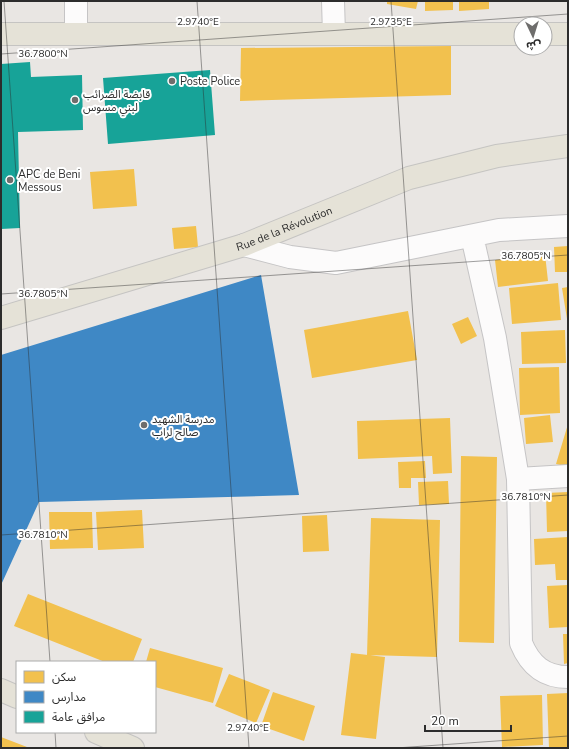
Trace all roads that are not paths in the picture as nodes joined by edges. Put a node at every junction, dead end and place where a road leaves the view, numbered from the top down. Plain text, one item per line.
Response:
1 (76, 1) edge
2 (334, 1) edge
3 (1, 34) edge
4 (76, 34) junction
5 (334, 34) junction
6 (513, 34) edge
7 (553, 34) edge
8 (568, 34) edge
9 (568, 146) edge
10 (568, 226) edge
11 (472, 236) junction
12 (244, 245) junction
13 (1, 318) edge
14 (568, 476) edge
15 (518, 479) junction
16 (568, 677) edge
17 (1, 690) edge
18 (16, 697) edge
19 (98, 733) edge
20 (132, 748) edge

1 - 4 street
2 - 5 street
3 - 4 main road
4 - 5 main road
5 - 6 main road
7 - 8 main road
9 - 12 main road, Rue de la Révolution
10 - 11 street
11 - 12 street
11 - 15 street
12 - 13 main road, Rue de la Révolution
14 - 15 street
15 - 16 street
17 - 18 main road
19 - 20 main road

